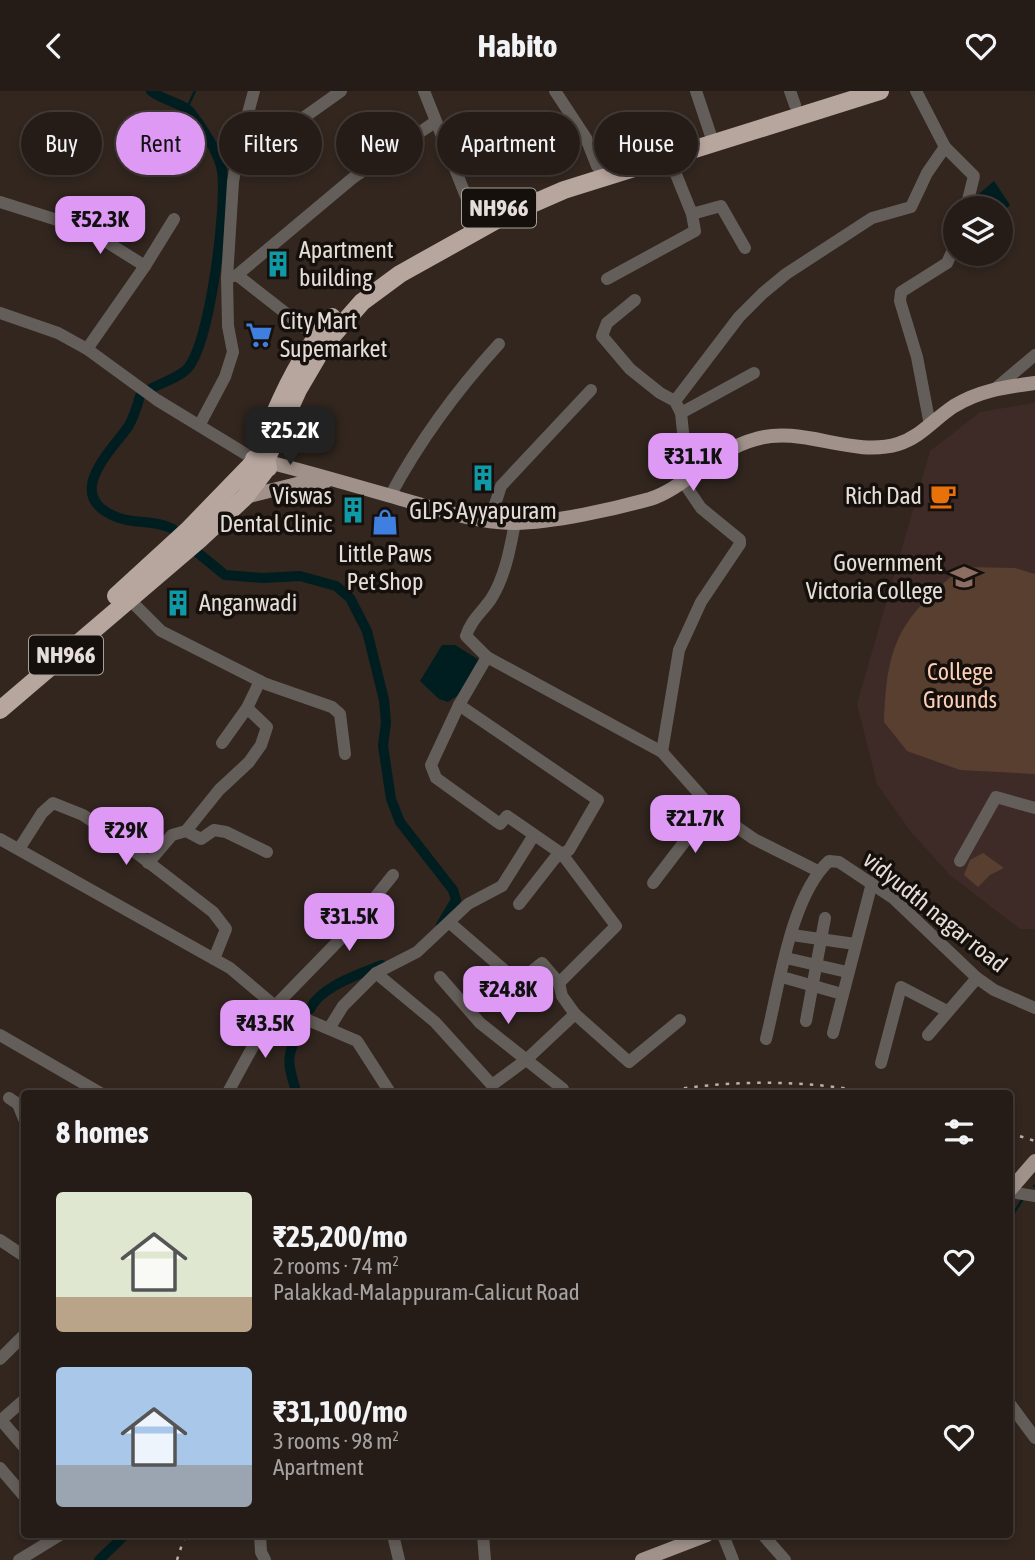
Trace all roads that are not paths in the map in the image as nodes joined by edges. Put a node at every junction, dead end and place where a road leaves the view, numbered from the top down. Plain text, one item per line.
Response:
1 (254, 91) edge
2 (341, 91) edge
3 (424, 91) edge
4 (555, 91) edge
5 (696, 91) edge
6 (841, 91) edge
7 (880, 91) edge
8 (916, 91) edge
9 (793, 98) edge
10 (249, 112) edge
11 (312, 112) edge
12 (435, 122) junction
13 (710, 132) junction
14 (698, 136) edge
15 (698, 148) edge
16 (945, 148) junction
17 (594, 158) edge
18 (594, 167) edge
19 (235, 175) edge
20 (612, 175) edge
21 (676, 175) edge
22 (969, 196) edge
23 (0, 202) edge
24 (692, 214) junction
25 (174, 219) dead end
26 (475, 219) junction
27 (745, 249) dead end
28 (145, 265) junction
29 (943, 266) edge
30 (232, 277) junction
31 (607, 279) dead end
32 (635, 300) dead end
33 (0, 313) edge
34 (315, 336) junction
35 (499, 344) dead end
36 (87, 349) junction
37 (1035, 355) edge
38 (754, 373) dead end
39 (1035, 383) edge
40 (996, 388) junction
41 (591, 390) dead end
42 (675, 401) junction
43 (681, 413) junction
44 (200, 424) junction
45 (930, 425) junction
46 (260, 463) junction
47 (697, 469) junction
48 (682, 480) junction
49 (340, 481) junction
50 (390, 496) junction
51 (245, 497) junction
52 (490, 520) junction
53 (515, 523) junction
54 (130, 599) junction
55 (487, 657) junction
56 (260, 681) junction
57 (0, 703) edge
58 (459, 705) junction
59 (247, 708) junction
60 (0, 710) edge
61 (222, 743) dead end
62 (662, 752) junction
63 (345, 754) dead end
64 (710, 807) junction
65 (1035, 808) edge
66 (186, 831) junction
67 (534, 835) junction
68 (0, 839) edge
69 (19, 849) junction
70 (267, 852) dead end
71 (562, 854) junction
72 (960, 861) dead end
73 (148, 863) junction
74 (818, 871) junction
75 (393, 875) dead end
76 (653, 883) dead end
77 (872, 883) junction
78 (519, 904) dead end
79 (825, 918) dead end
80 (450, 923) junction
81 (792, 936) junction
82 (821, 939) junction
83 (855, 944) junction
84 (786, 958) junction
85 (214, 959) junction
86 (817, 965) junction
87 (847, 972) junction
88 (376, 973) junction
89 (440, 977) dead end
90 (782, 977) junction
91 (978, 978) junction
92 (559, 983) junction
93 (813, 986) junction
94 (842, 994) junction
95 (275, 1006) junction
96 (1035, 1008) edge
97 (947, 1011) junction
98 (575, 1014) junction
99 (680, 1020) dead end
100 (806, 1021) dead end
101 (330, 1027) junction
102 (833, 1033) dead end
103 (0, 1035) edge
104 (928, 1035) dead end
105 (766, 1039) dead end
106 (526, 1060) junction
107 (881, 1063) dead end
108 (563, 1089) dead end
109 (95, 1090) edge
110 (229, 1090) edge
111 (388, 1090) edge
112 (5, 1098) edge
113 (21, 1112) edge
114 (1035, 1161) edge
115 (1013, 1192) edge
116 (1035, 1196) edge
117 (0, 1240) edge
118 (21, 1255) edge
119 (21, 1338) edge
120 (0, 1359) edge
121 (21, 1402) edge
122 (1013, 1408) edge
123 (0, 1420) edge
124 (1035, 1438) edge
125 (21, 1444) edge
126 (0, 1468) edge
127 (21, 1492) edge
128 (55, 1538) edge
129 (260, 1538) edge
130 (394, 1538) edge
131 (483, 1538) edge
132 (699, 1538) edge
133 (724, 1538) edge
134 (766, 1538) edge
135 (19, 1560) edge
136 (265, 1560) edge
137 (399, 1560) edge
138 (485, 1560) edge
139 (642, 1560) edge
140 (733, 1560) edge
141 (785, 1560) edge

1 - 10 street
2 - 11 street
3 - 12 street
4 - 17 street
5 - 13 street
6 - 9 highway, NH966
7 - 15 highway, NH966
8 - 16 street
9 - 13 highway, NH966
12 - 26 street
12 - 30 street
13 - 14 highway, NH966
16 - 22 street
16 - 42 street
18 - 26 highway, NH966
19 - 30 street
20 - 46 highway, NH966
21 - 24 street
23 - 28 street
24 - 27 street
24 - 31 street
25 - 28 street
26 - 34 highway, NH966
28 - 36 street
29 - 45 street
30 - 34 street
30 - 44 street
32 - 42 street
33 - 36 street
34 - 46 highway, NH966
35 - 50 street
36 - 44 street
37 - 40 street
38 - 43 street
39 - 40 main road
40 - 45 main road
41 - 52 street
42 - 43 street
43 - 47 street
44 - 46 street
45 - 47 main road
46 - 49 main road
46 - 51 highway, NH966
46 - 57 highway, NH966
47 - 48 main road
48 - 53 main road
48 - 62 street
49 - 50 main road
49 - 51 main road
50 - 52 main road
51 - 54 highway, NH966
52 - 53 main road
53 - 55 street
54 - 56 street
54 - 60 highway, NH966
55 - 58 street
55 - 62 street
56 - 59 street
56 - 63 street
58 - 67 street
58 - 71 street
59 - 61 street
59 - 66 street
62 - 64 street
64 - 74 street
64 - 76 street
65 - 72 street
66 - 70 street
66 - 73 street
67 - 71 street
67 - 80 street
68 - 69 street
69 - 73 street
69 - 85 street
71 - 78 street
71 - 92 street
73 - 85 street
74 - 77 street, vidyudth nagar road
74 - 81 street
75 - 95 street
77 - 83 street
77 - 91 street, vidyudth nagar road
79 - 82 street
80 - 88 street
80 - 92 street
81 - 82 street
81 - 84 street
82 - 83 street
82 - 86 street
83 - 87 street
84 - 86 street
84 - 90 street
85 - 95 street
86 - 87 street
86 - 93 street
87 - 94 street
88 - 101 street
88 - 106 street
89 - 106 street
90 - 93 street
90 - 105 street
91 - 96 street, vidyudth nagar road
91 - 97 street
92 - 98 street
93 - 94 street
93 - 100 street
94 - 102 street
95 - 101 street
95 - 110 street
97 - 104 street
97 - 107 street
98 - 99 street
98 - 106 street
101 - 111 street
103 - 109 street
106 - 108 street
112 - 113 street
114 - 115 main road
115 - 116 street
117 - 118 street
119 - 120 street
121 - 123 street
122 - 124 street
123 - 125 street
126 - 127 street
128 - 135 street
129 - 136 street
130 - 137 street
131 - 138 street
132 - 139 main road
133 - 140 street
134 - 141 street

